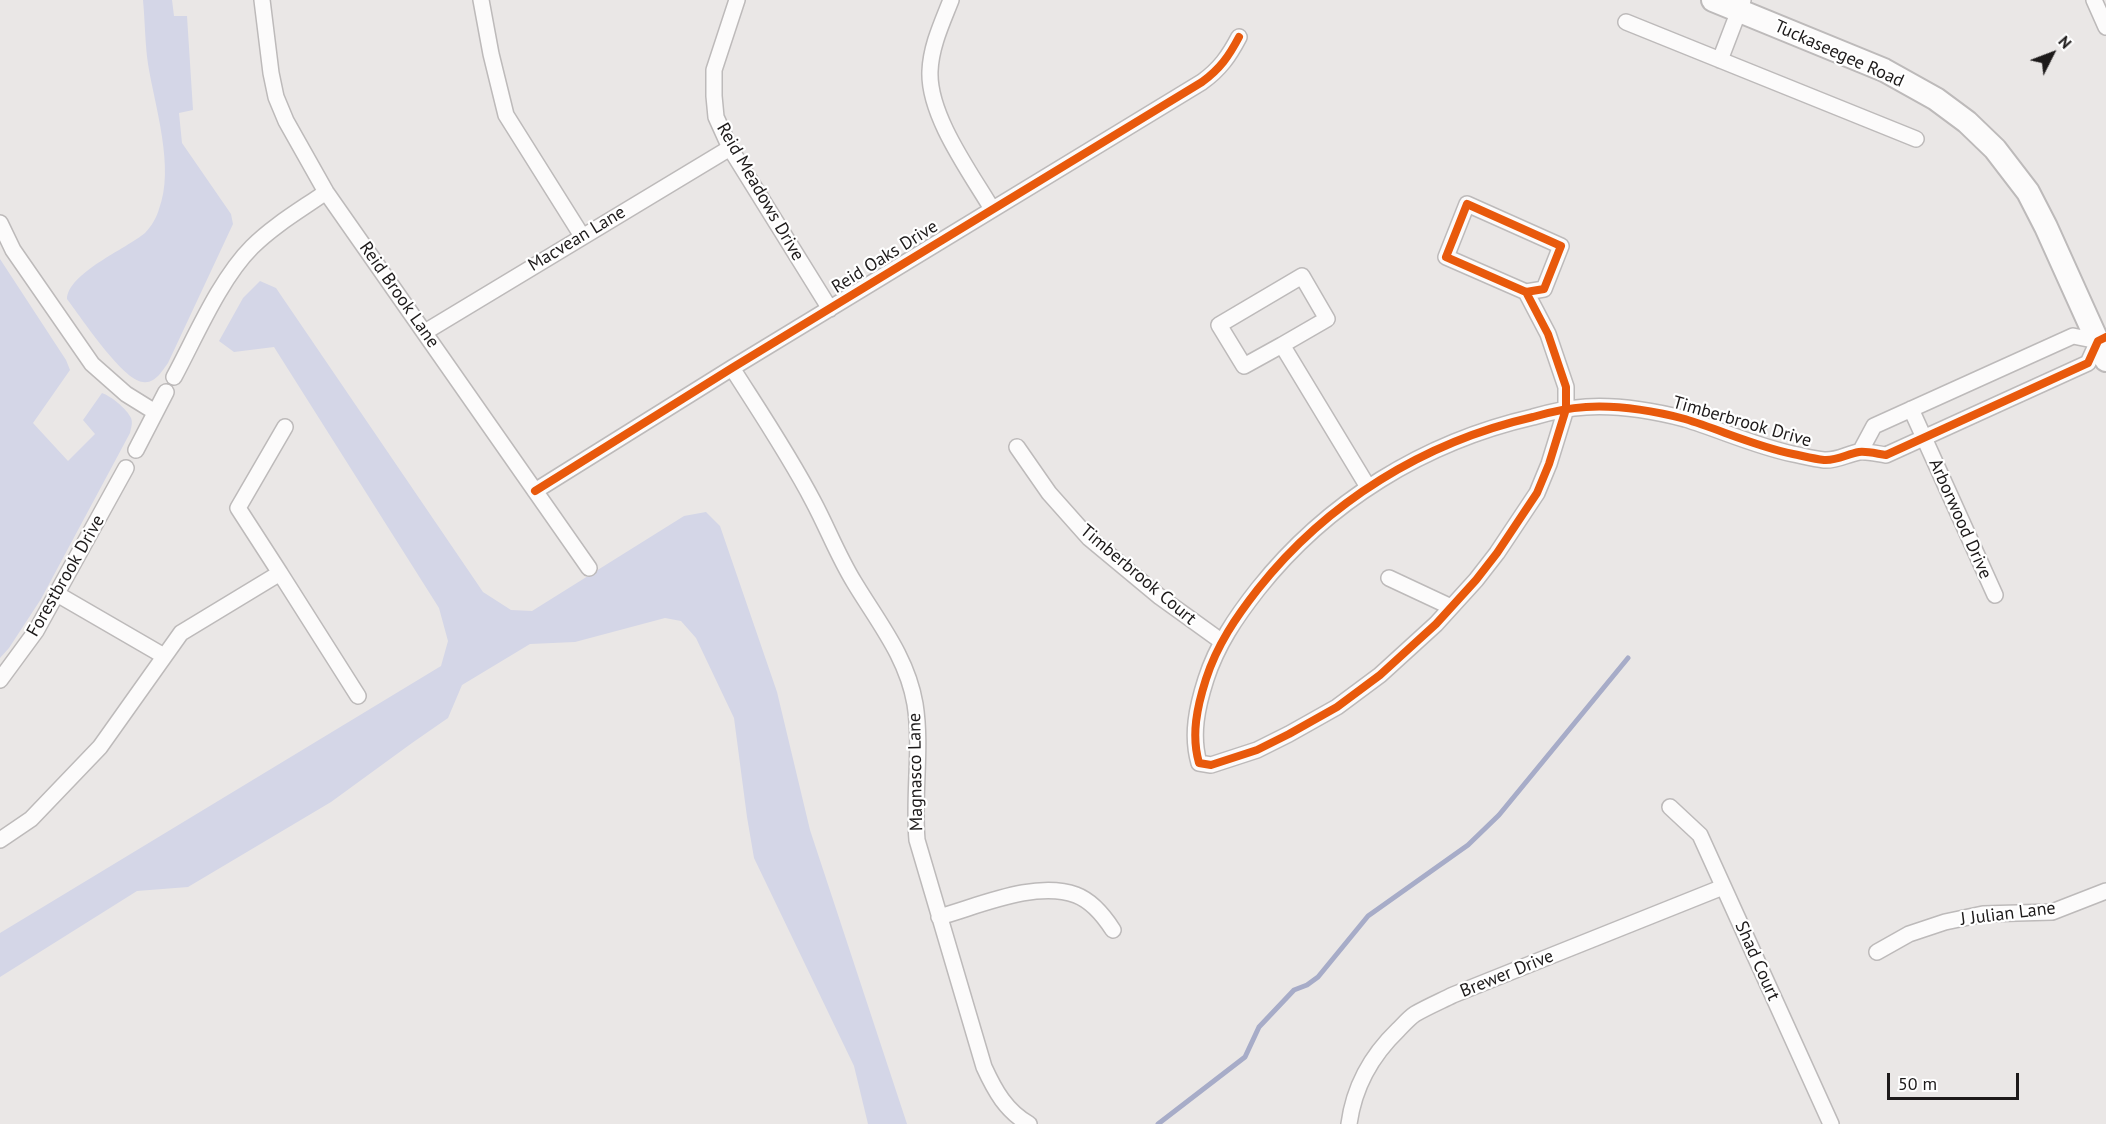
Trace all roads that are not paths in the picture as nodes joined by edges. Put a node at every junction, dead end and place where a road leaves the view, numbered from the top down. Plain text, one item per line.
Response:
1 (262, 0) edge
2 (481, 0) edge
3 (737, 0) edge
4 (951, 0) edge
5 (1713, 0) edge
6 (2094, 0) edge
7 (1741, 5) edge
8 (1626, 22) dead end
9 (2106, 27) edge
10 (1239, 37) dead end
11 (1720, 60) junction
12 (1916, 139) dead end
13 (730, 148) junction
14 (326, 192) junction
15 (992, 209) junction
16 (0, 223) edge
17 (582, 236) junction
18 (1526, 292) junction
19 (830, 309) junction
20 (425, 332) junction
21 (1282, 345) junction
22 (2103, 346) edge
23 (732, 368) junction
24 (174, 377) dead end
25 (166, 393) dead end
26 (1566, 409) junction
27 (1911, 409) junction
28 (155, 412) junction
29 (285, 427) dead end
30 (1924, 438) junction
31 (1017, 447) dead end
32 (136, 450) dead end
33 (1860, 452) junction
34 (126, 468) dead end
35 (1368, 487) junction
36 (535, 491) junction
37 (589, 568) dead end
38 (280, 573) junction
39 (1389, 578) dead end
40 (57, 594) junction
41 (1995, 595) dead end
42 (1451, 607) junction
43 (1221, 641) junction
44 (164, 656) junction
45 (0, 680) edge
46 (358, 696) dead end
47 (1670, 807) dead end
48 (0, 840) edge
49 (1723, 887) junction
50 (2106, 891) edge
51 (939, 917) junction
52 (1113, 930) dead end
53 (1877, 952) dead end
54 (1029, 1124) edge
55 (1349, 1124) edge
56 (1831, 1124) edge

1 - 14 street, Reid Brook Lane
2 - 17 street
3 - 13 street, Reid Meadows Drive
4 - 15 street
5 - 7 street, Tuckaseegee Road
6 - 9 street
7 - 11 street
7 - 22 street, Tuckaseegee Road
8 - 11 street
10 - 15 street, Reid Oaks Drive
11 - 12 street
13 - 17 street, Macvean Lane
13 - 19 street, Reid Meadows Drive
14 - 20 street, Reid Brook Lane
14 - 24 street
15 - 19 street, Reid Oaks Drive
16 - 28 street
17 - 20 street, Macvean Lane
18 - 18 street
18 - 26 street
19 - 23 street, Reid Oaks Drive
20 - 36 street, Reid Brook Lane
21 - 21 street
21 - 35 street
22 - 27 street
22 - 30 street, Timberbrook Drive
23 - 36 street, Reid Oaks Drive
23 - 51 street, Magnasco Lane
25 - 28 street
26 - 33 street, Timberbrook Drive
26 - 35 street, Timberbrook Drive
26 - 42 street
27 - 30 street, Arborwood Drive
27 - 33 street
28 - 32 street
29 - 38 street
30 - 33 street, Timberbrook Drive
30 - 41 street, Arborwood Drive
31 - 43 street, Timberbrook Court
34 - 40 street, Forestbrook Drive
35 - 43 street, Timberbrook Drive
36 - 37 street, Reid Brook Lane
38 - 44 street
38 - 46 street
39 - 42 street
40 - 44 street
40 - 45 street, Forestbrook Drive
42 - 43 street, Timberbrook Drive
44 - 48 street
47 - 49 street, Shad Court
49 - 55 street, Brewer Drive
49 - 56 street, Shad Court
50 - 53 street, J Julian Lane
51 - 52 street
51 - 54 street, Magnasco Lane

